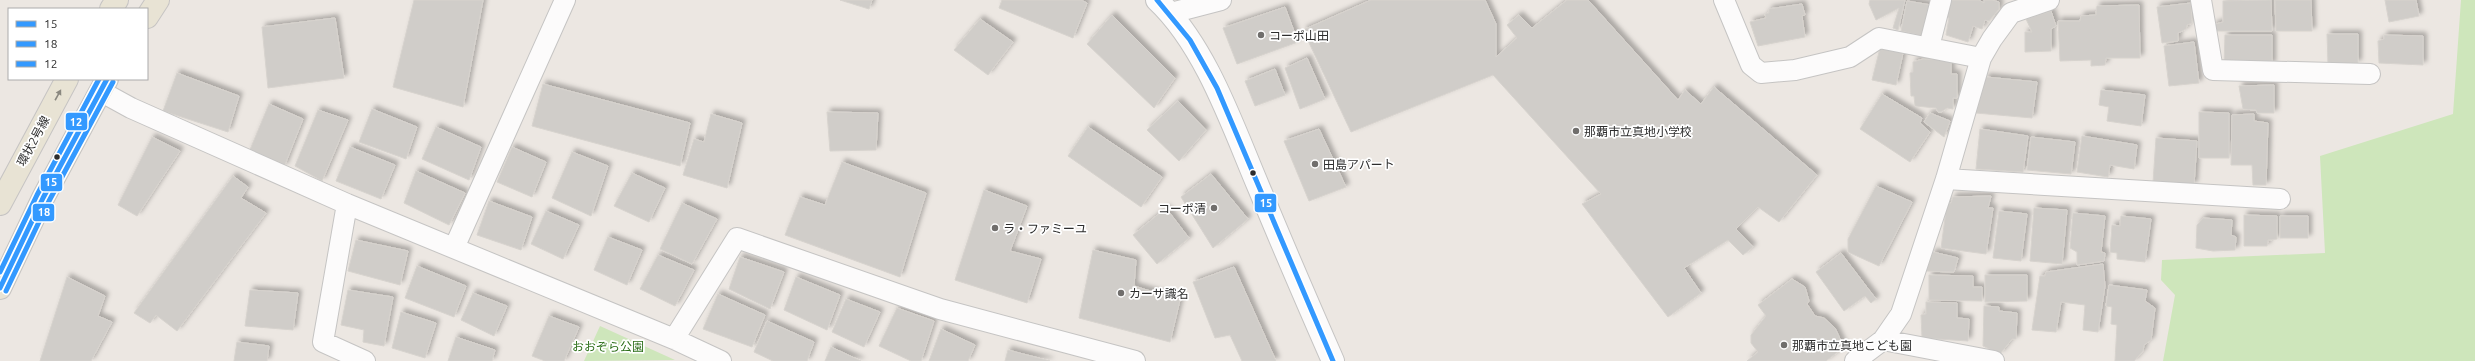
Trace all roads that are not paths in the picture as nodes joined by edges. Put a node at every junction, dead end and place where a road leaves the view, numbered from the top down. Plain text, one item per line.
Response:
1 (158, 0) edge
2 (565, 0) edge
3 (1221, 0) edge
4 (1724, 0) edge
5 (1941, 0) edge
6 (2049, 0) edge
7 (2201, 0) edge
8 (1164, 7) edge
9 (148, 15) edge
10 (1929, 47) junction
11 (1981, 58) junction
12 (2370, 74) dead end
13 (66, 80) edge
14 (103, 85) edge
15 (1946, 179) junction
16 (2280, 199) dead end
17 (0, 204) edge
18 (347, 204) junction
19 (454, 248) junction
20 (0, 288) edge
21 (674, 339) junction
22 (1883, 340) junction
23 (365, 361) edge
24 (721, 361) edge
25 (1135, 361) edge
26 (1333, 361) edge
27 (1855, 361) edge
28 (1994, 361) edge

1 - 9 main road
2 - 19 street
3 - 8 street
4 - 10 street
5 - 10 street
6 - 11 street
7 - 12 street
8 - 26 street
10 - 11 street
11 - 15 street
17 -> 13 main road, 環状2号線
14 - 18 street
14 - 20 main road
15 - 16 street
15 - 22 street
18 - 19 street
18 - 23 street
19 - 21 street
21 - 24 street
21 - 25 street
22 - 27 street
22 - 28 street

